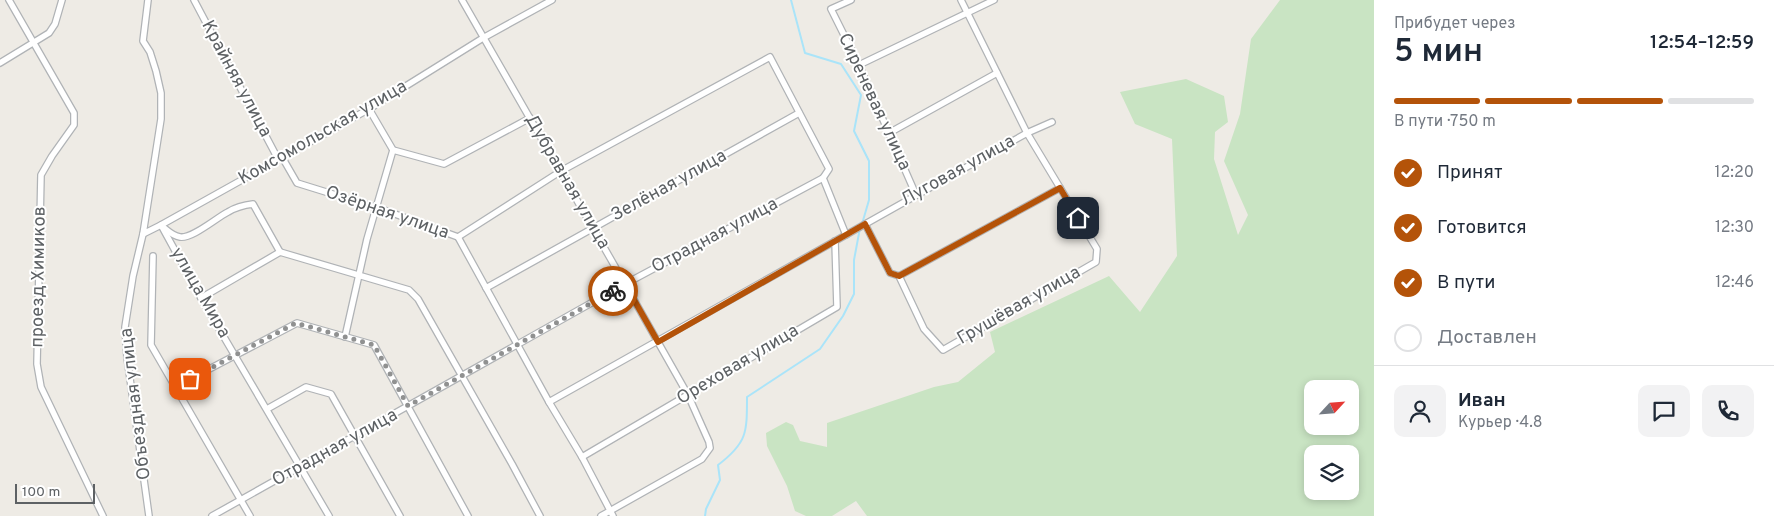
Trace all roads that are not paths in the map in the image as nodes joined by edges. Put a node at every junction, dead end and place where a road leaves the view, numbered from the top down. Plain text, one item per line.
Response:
1 (9, 0) edge
2 (62, 0) edge
3 (148, 0) edge
4 (194, 0) edge
5 (462, 0) edge
6 (552, 0) edge
7 (851, 0) edge
8 (961, 0) edge
9 (994, 0) edge
10 (968, 14) junction
11 (483, 38) junction
12 (33, 44) junction
13 (0, 63) edge
14 (859, 65) junction
15 (997, 73) junction
16 (369, 109) junction
17 (799, 113) junction
18 (530, 118) junction
19 (1052, 122) dead end
20 (1027, 132) junction
21 (889, 133) junction
22 (393, 150) junction
23 (280, 158) junction
24 (562, 171) junction
25 (823, 178) junction
26 (1060, 188) junction
27 (916, 195) junction
28 (377, 208) junction
29 (865, 224) junction
30 (161, 226) junction
31 (593, 228) junction
32 (143, 234) junction
33 (846, 235) junction
34 (458, 236) junction
35 (835, 241) junction
36 (280, 252) junction
37 (153, 256) dead end
38 (359, 276) junction
39 (899, 276) junction
40 (625, 284) junction
41 (486, 288) junction
42 (201, 298) junction
43 (345, 337) junction
44 (658, 342) junction
45 (518, 345) junction
46 (234, 354) junction
47 (462, 377) junction
48 (175, 387) junction
49 (688, 395) junction
50 (549, 402) junction
51 (408, 406) junction
52 (267, 410) junction
53 (355, 436) junction
54 (582, 457) junction
55 (301, 466) junction
56 (241, 500) junction
57 (611, 513) edge
58 (103, 516) edge
59 (149, 516) edge
60 (212, 516) edge
61 (250, 516) edge
62 (330, 516) edge
63 (400, 516) edge
64 (468, 516) edge
65 (540, 516) edge
66 (600, 516) edge

1 - 12 street, проезд Химиков
2 - 12 street
3 - 32 street, Объездная улица
4 - 23 street, Крайняя улица
5 - 11 street, Дубравная улица
6 - 11 street, Комсомольская улица
7 - 14 street, Сиреневая улица
8 - 10 street
9 - 10 street
10 - 14 street
10 - 15 street
11 - 16 street, Комсомольская улица
11 - 18 street, Дубравная улица
12 - 13 street
12 - 58 street, проезд Химиков
14 - 21 street, Сиреневая улица
15 - 20 street
15 - 21 street
16 - 22 street
16 - 23 street, Комсомольская улица
17 - 24 street
17 - 25 street
17 - 31 street, Зелёная улица
18 - 22 street
18 - 24 street, Дубравная улица
19 - 20 street, Луговая улица
20 - 26 street
20 - 27 street, Луговая улица
21 - 27 street, Сиреневая улица
22 - 28 street
23 - 28 street, Озёрная улица
23 - 30 street, Комсомольская улица
24 - 31 street, Дубравная улица
24 - 34 street
25 - 33 street
25 - 40 street, Отрадная улица
26 - 39 street
26 - 39 street, Грушёвая улица
27 - 29 street, Луговая улица
28 - 34 street, Озёрная улица
28 - 38 street
29 - 33 street, Луговая улица
29 - 39 street
30 - 32 street, Комсомольская улица
30 - 36 street
30 - 42 street, улица Мира
31 - 40 street, Дубравная улица
31 - 41 street, Зелёная улица
32 - 59 street, Объездная улица
33 - 35 street
34 - 41 street, Озёрная улица
35 - 44 street
35 - 49 street, Ореховая улица
36 - 38 street
36 - 42 street
37 - 48 street
38 - 43 street
38 - 47 street
40 - 44 street, Дубравная улица
40 - 45 street, Отрадная улица
41 - 45 street, Озёрная улица
42 - 46 street, улица Мира
43 - 46 street
43 - 51 street
44 - 49 street, Дубравная улица
44 - 50 street
45 - 47 street, Отрадная улица
45 - 50 street, Озёрная улица
46 - 48 street
46 - 52 street, улица Мира
47 - 51 street, Отрадная улица
47 - 65 street
48 - 56 street
49 - 54 street, Ореховая улица
49 - 57 street, Дубравная улица
50 - 54 street, Озёрная улица
51 - 53 street, Отрадная улица
51 - 64 street
52 - 53 street
52 - 55 street, улица Мира
53 - 55 street, Отрадная улица
53 - 63 street
54 - 57 street, Озёрная улица
55 - 56 street, Отрадная улица
55 - 62 street, улица Мира
56 - 60 street, Отрадная улица
56 - 61 street
57 - 66 street

